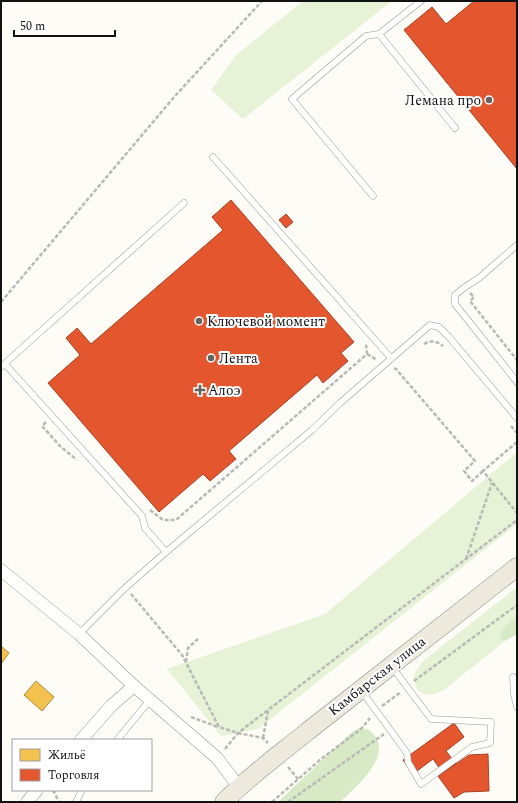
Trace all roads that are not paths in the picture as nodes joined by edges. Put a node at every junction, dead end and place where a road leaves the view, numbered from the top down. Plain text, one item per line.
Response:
1 (421, 1) edge
2 (379, 34) junction
3 (455, 128) dead end
4 (213, 157) dead end
5 (372, 196) dead end
6 (184, 202) dead end
7 (517, 245) edge
8 (391, 358) junction
9 (3, 366) edge
10 (517, 382) edge
11 (517, 418) edge
12 (166, 552) junction
13 (517, 567) edge
14 (1, 570) edge
15 (79, 634) junction
16 (390, 666) junction
17 (513, 677) dead end
18 (134, 686) junction
19 (360, 689) junction
20 (150, 700) junction
21 (517, 707) edge
22 (82, 739) edge
23 (118, 739) edge
24 (239, 787) junction
25 (36, 791) edge
26 (82, 791) edge
27 (27, 802) edge
28 (76, 802) edge
29 (224, 802) edge

1 - 2 lane
2 - 3 lane
2 - 5 lane
4 - 8 lane
6 - 9 lane
7 - 10 lane
8 - 11 lane
8 - 12 lane
9 - 12 lane
12 - 15 lane
13 - 16 main road, Камбарская улица
14 - 15 street
15 - 18 street
16 - 19 main road, Камбарская улица
16 - 19 lane
17 - 21 lane
18 - 20 street
18 - 22 street
19 - 24 main road, Камбарская улица
20 - 23 lane
20 - 24 street
24 - 29 main road, Камбарская улица
25 - 27 street
26 - 28 lane

